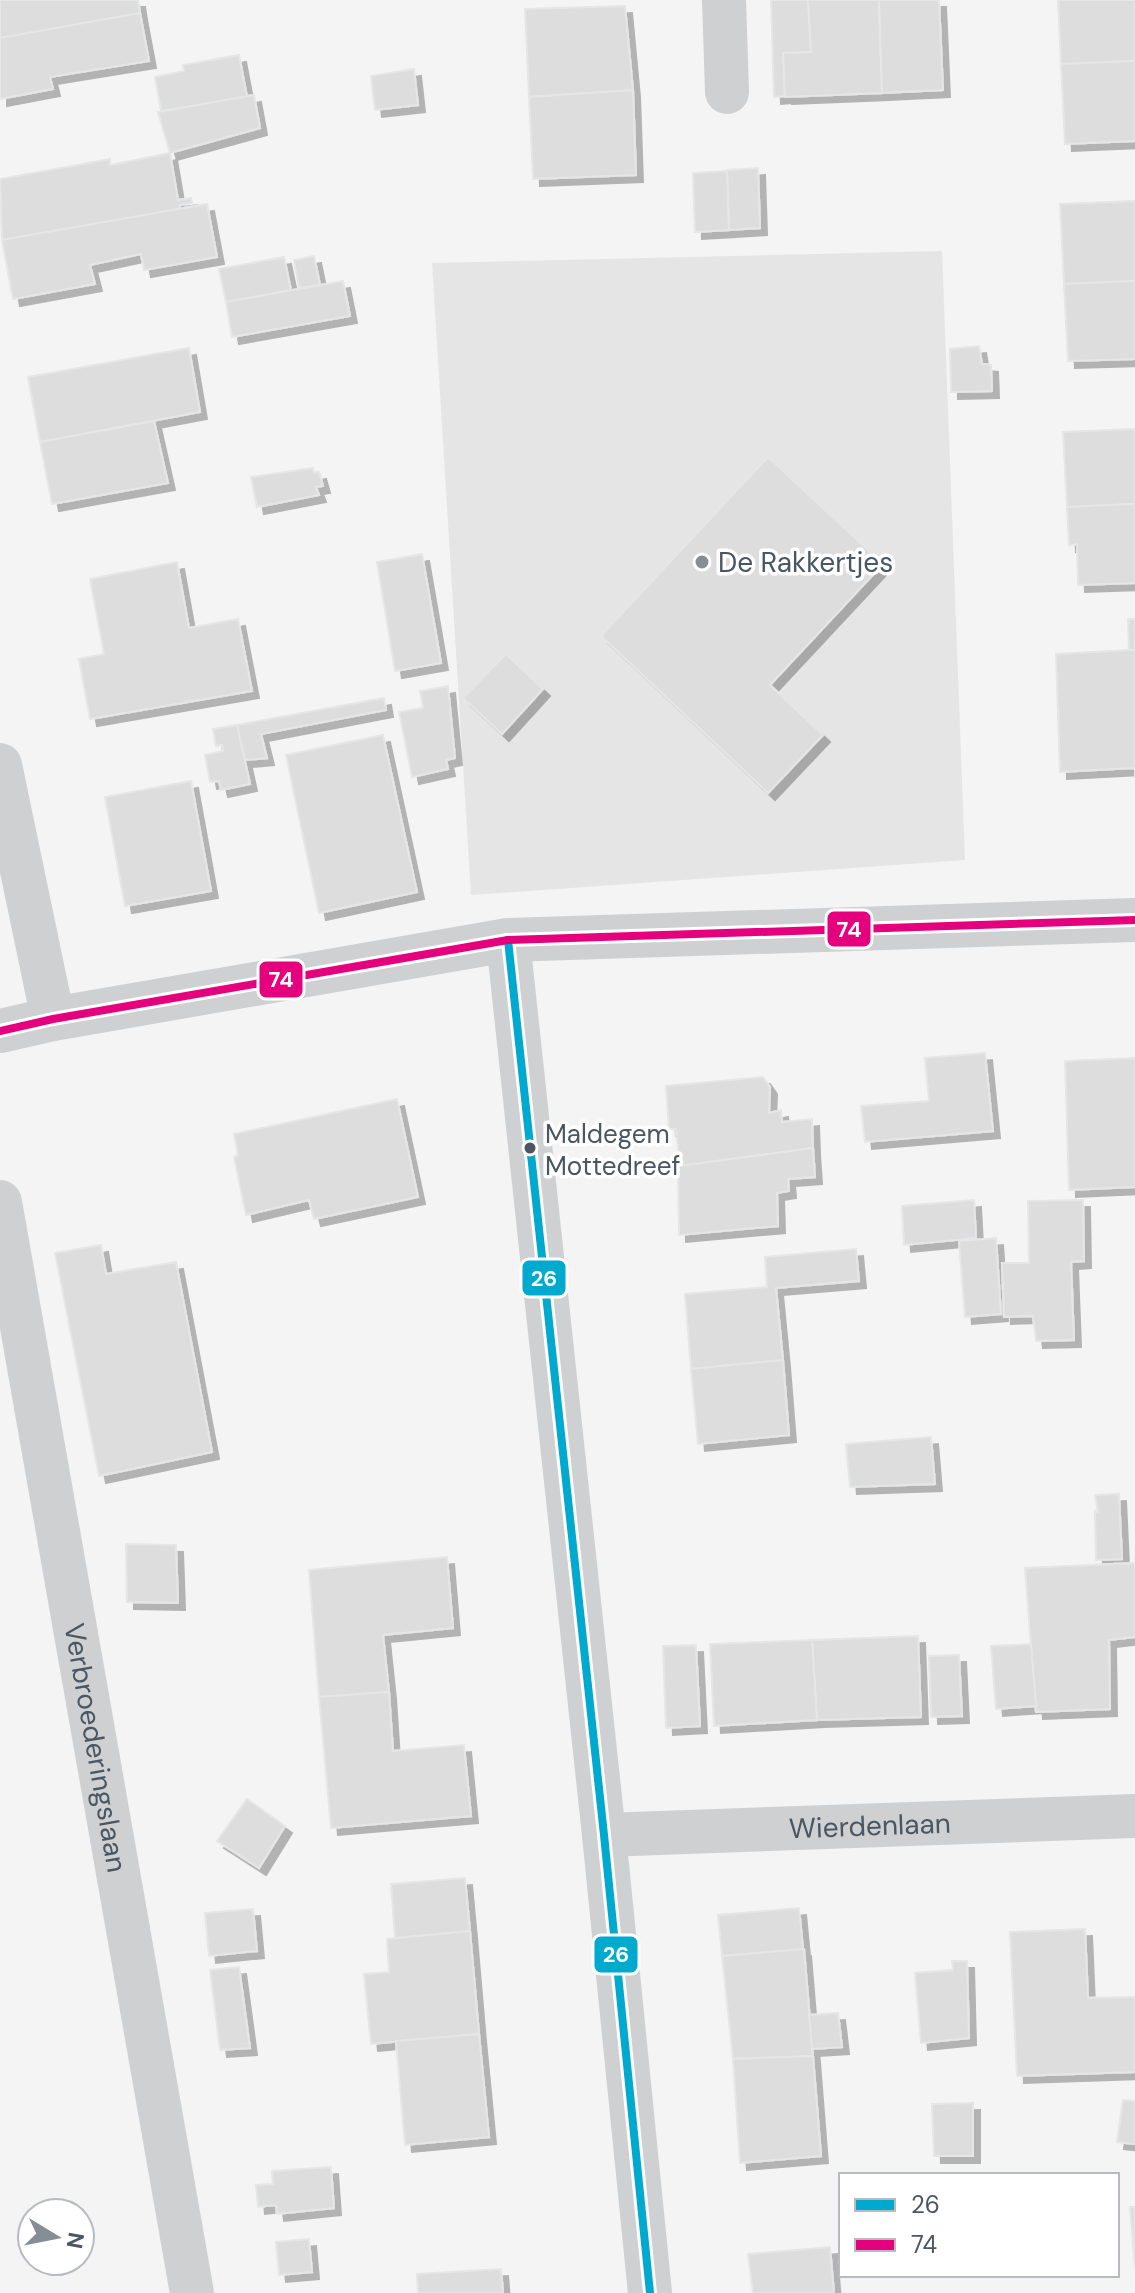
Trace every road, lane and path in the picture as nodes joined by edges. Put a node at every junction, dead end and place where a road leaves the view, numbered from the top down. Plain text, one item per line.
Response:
1 (724, 0) edge
2 (727, 92) dead end
3 (0, 765) edge
4 (1135, 920) edge
5 (508, 940) junction
6 (53, 1019) junction
7 (0, 1031) edge
8 (0, 1202) edge
9 (1135, 1816) edge
10 (604, 1835) junction
11 (192, 2293) edge
12 (650, 2293) edge

1 - 2 street
3 - 6 street
4 - 5 street
5 - 6 street
5 - 10 street
6 - 7 street
8 - 11 street, Verbroederingslaan
9 - 10 street, Wierdenlaan
10 - 12 street

